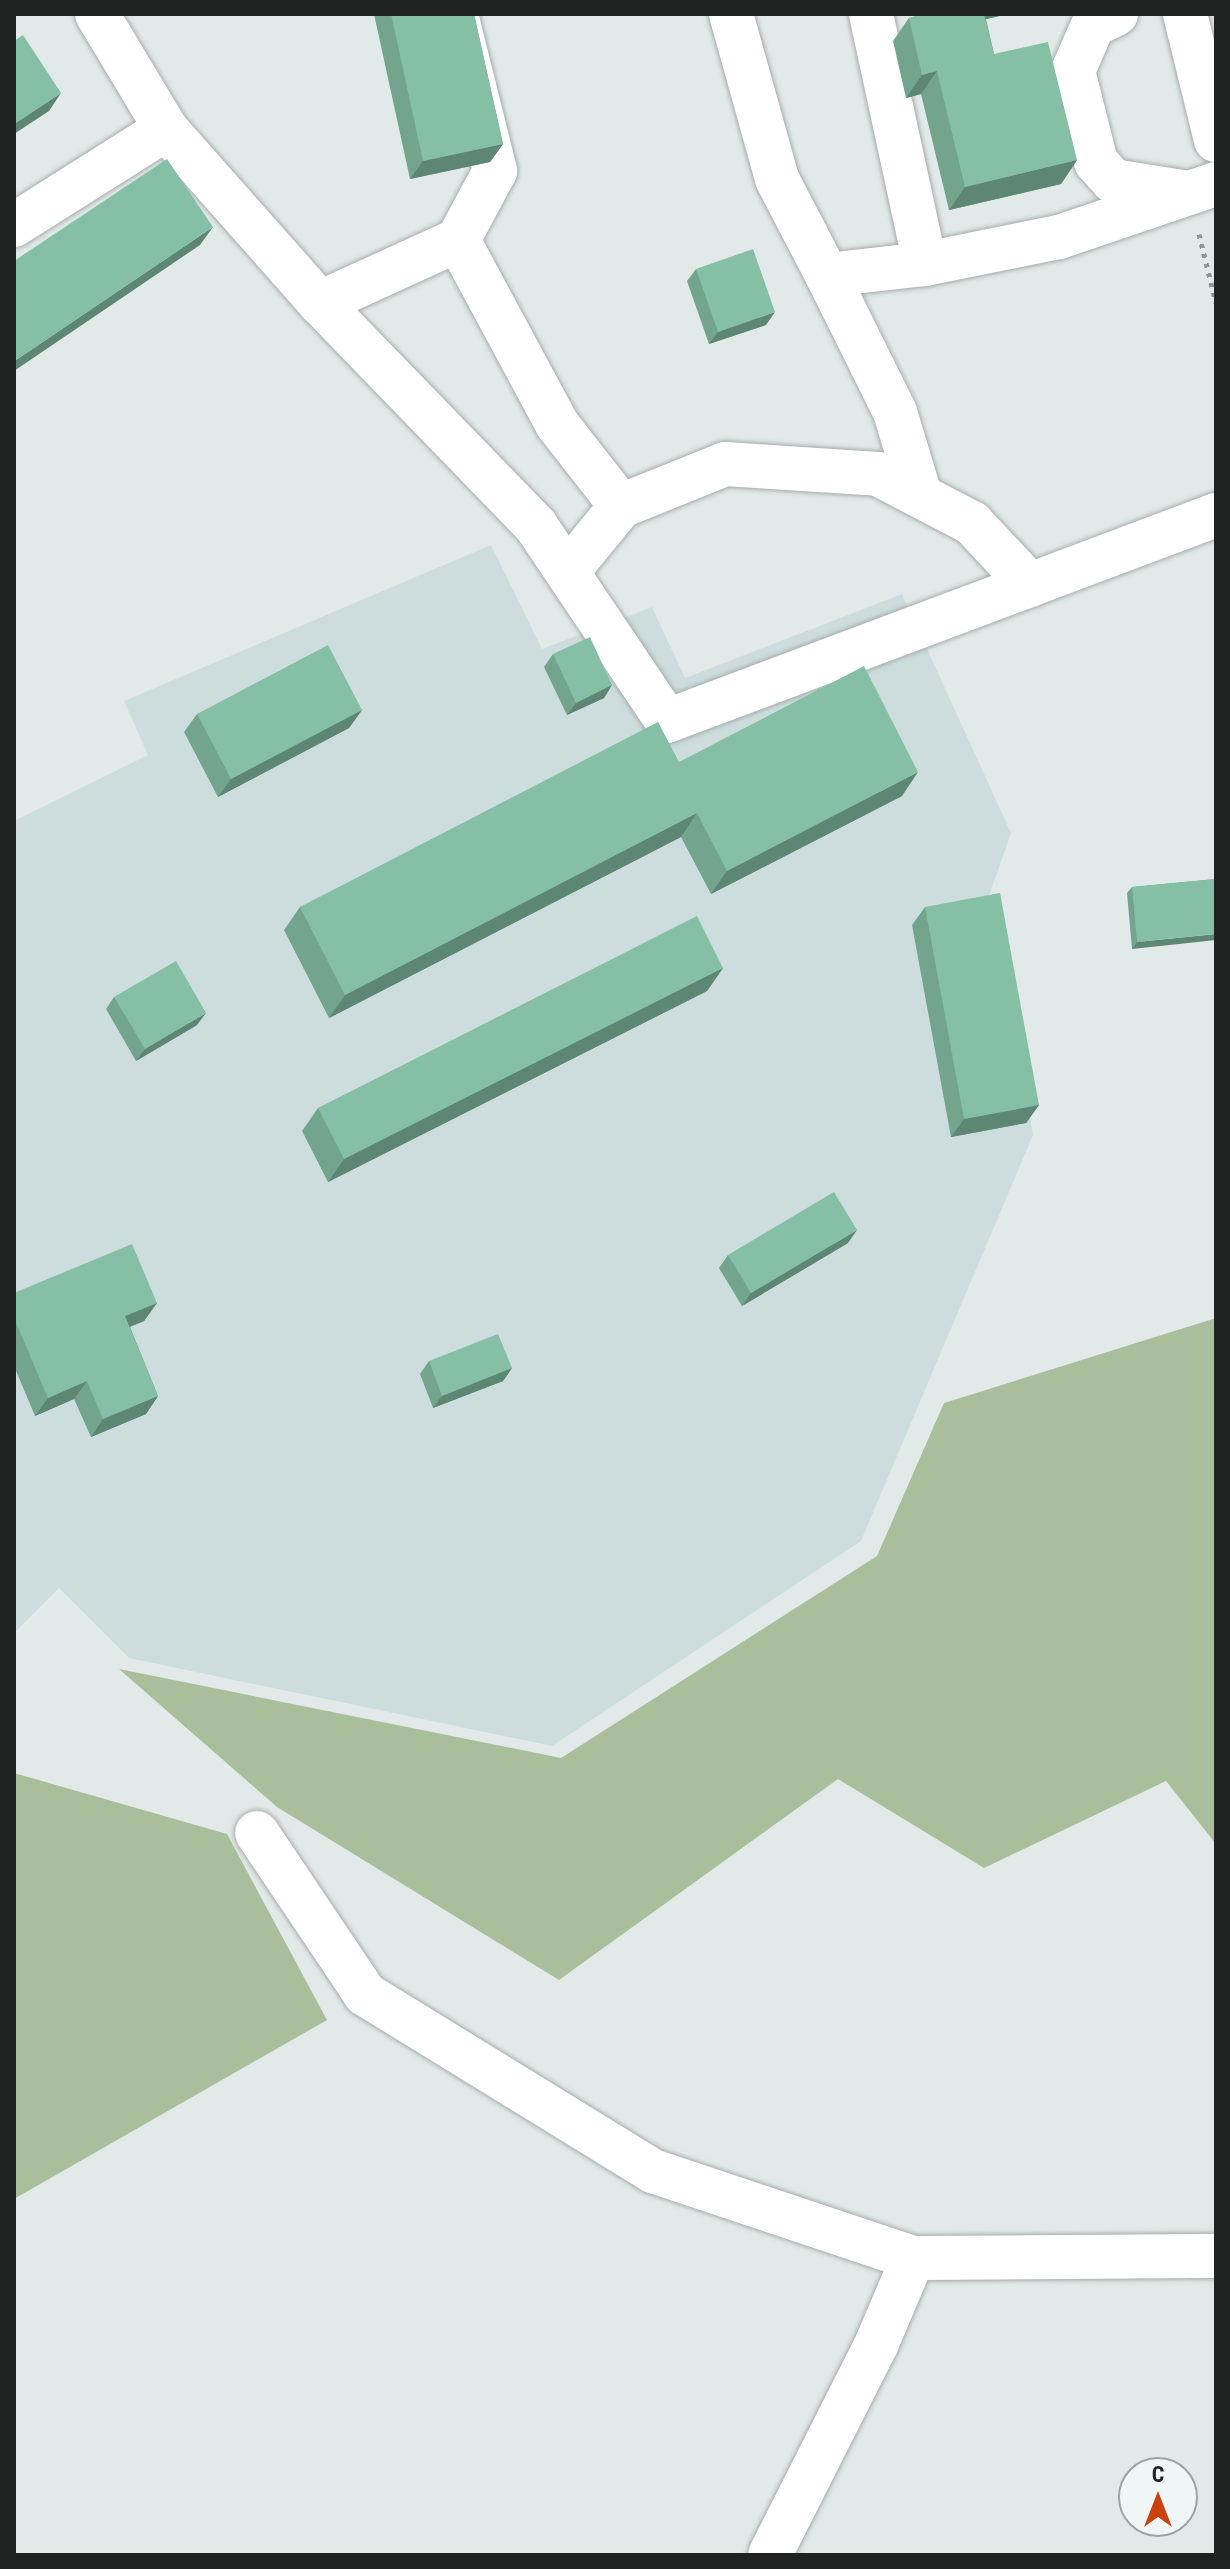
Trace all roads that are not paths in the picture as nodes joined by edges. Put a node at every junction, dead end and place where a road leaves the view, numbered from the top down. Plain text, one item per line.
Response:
1 (97, 14) edge
2 (456, 14) edge
3 (731, 14) edge
4 (871, 14) edge
5 (1116, 14) edge
6 (1185, 14) edge
7 (166, 129) junction
8 (1216, 140) edge
9 (1202, 188) edge
10 (14, 225) edge
11 (458, 240) junction
12 (925, 264) junction
13 (827, 275) junction
14 (320, 303) junction
15 (920, 495) junction
16 (621, 506) junction
17 (1216, 515) edge
18 (567, 572) junction
19 (1030, 585) junction
20 (257, 1833) dead end
21 (1216, 2256) edge
22 (913, 2258) junction
23 (770, 2555) edge

1 - 7 street
2 - 11 street
3 - 13 street
4 - 12 street
5 - 9 street
6 - 8 street
7 - 10 street
7 - 14 street
9 - 12 street
11 - 14 street
11 - 16 street
12 - 13 street
13 - 15 street
14 - 18 street
15 - 16 street
15 - 19 street
16 - 18 street
17 - 19 street
18 - 19 street
20 - 22 street
21 - 22 street
22 - 23 street

